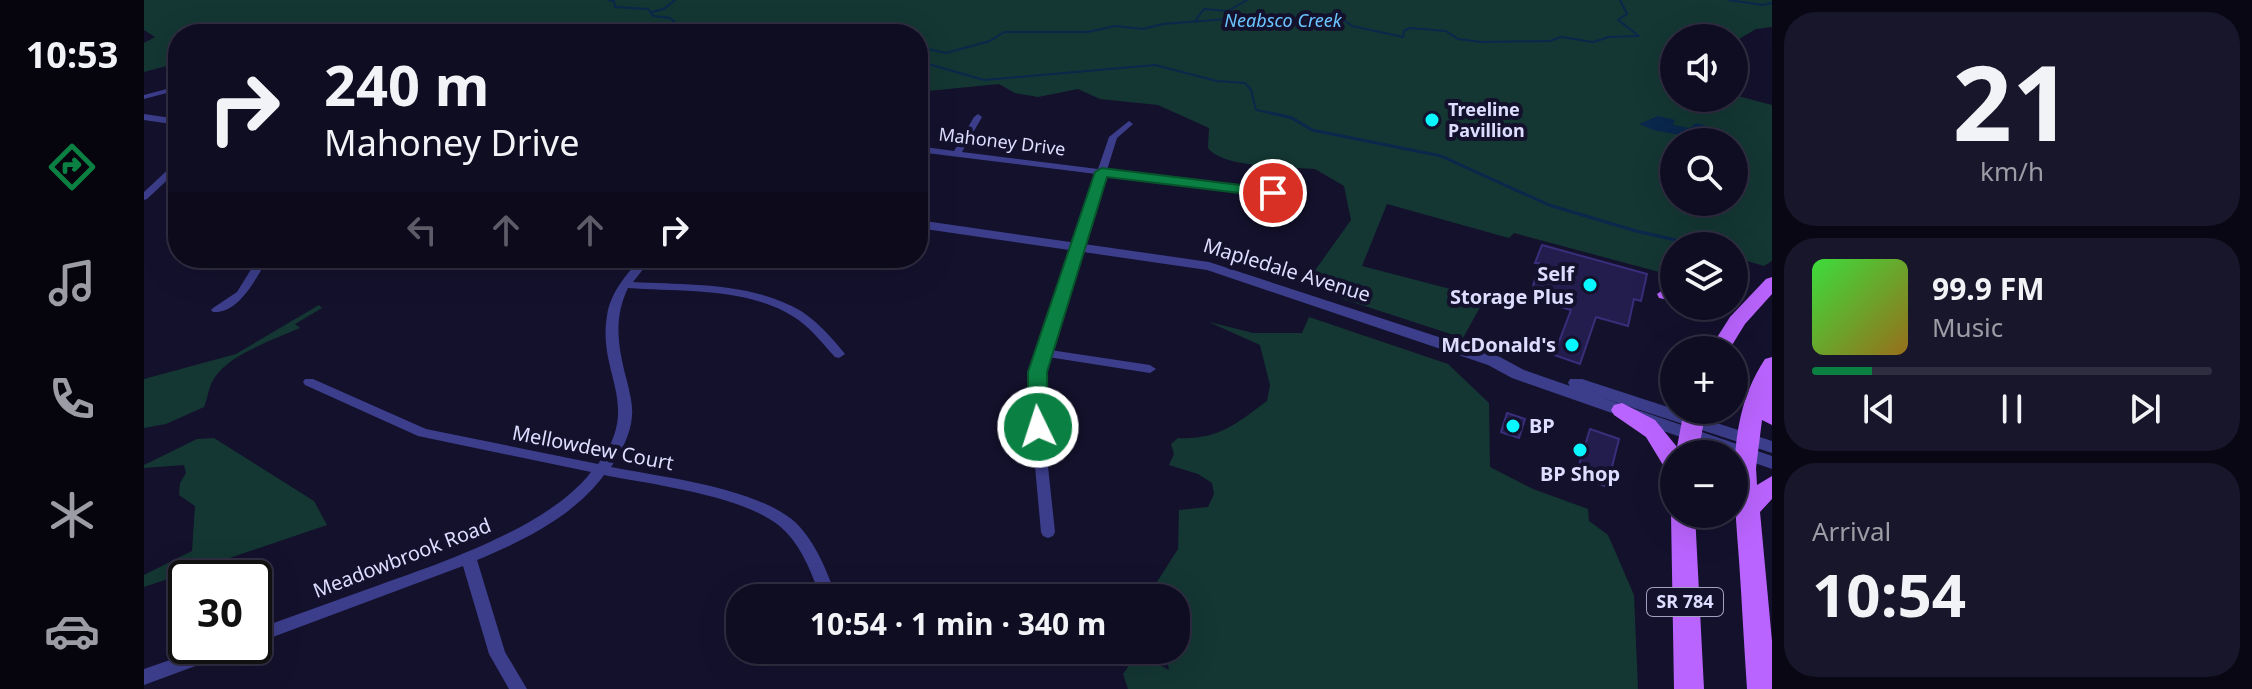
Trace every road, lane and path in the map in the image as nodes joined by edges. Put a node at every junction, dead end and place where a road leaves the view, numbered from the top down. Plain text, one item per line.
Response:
1 (168, 91) edge
2 (144, 97) edge
3 (144, 117) edge
4 (978, 117) dead end
5 (168, 121) edge
6 (1129, 124) dead end
7 (928, 150) edge
8 (956, 154) junction
9 (1102, 172) junction
10 (168, 174) edge
11 (1273, 193) dead end
12 (144, 197) edge
13 (928, 225) edge
14 (1078, 246) junction
15 (257, 268) edge
16 (639, 268) edge
17 (1772, 283) edge
18 (625, 285) junction
19 (1756, 298) junction
20 (1748, 301) edge
21 (217, 310) dead end
22 (1729, 336) edge
23 (1043, 353) junction
24 (839, 354) dead end
25 (1494, 361) junction
26 (1772, 363) edge
27 (1150, 369) dead end
28 (309, 382) dead end
29 (1760, 387) junction
30 (1622, 410) junction
31 (1772, 418) edge
32 (1691, 430) edge
33 (1660, 440) edge
34 (1725, 440) edge
35 (1747, 440) edge
36 (1748, 446) edge
37 (1748, 447) edge
38 (1772, 447) edge
39 (1772, 463) edge
40 (601, 470) junction
41 (1772, 484) edge
42 (1748, 509) edge
43 (1683, 528) edge
44 (1748, 528) edge
45 (1048, 532) dead end
46 (469, 559) junction
47 (823, 584) edge
48 (272, 630) edge
49 (180, 664) edge
50 (144, 677) edge
51 (518, 689) edge
52 (1689, 689) edge
53 (1762, 689) edge

1 - 2 street
3 - 5 street
4 - 8 street
6 - 9 street
7 - 8 street, Mahoney Drive
8 - 9 street, Mahoney Drive
9 - 11 street, Mahoney Drive
9 - 14 street
10 - 12 street
13 - 14 street, Mapledale Avenue
14 - 23 street
14 - 25 street, Mapledale Avenue
15 - 21 street
16 - 18 street, Meadowbrook Road
17 - 19 main road
18 - 24 street
18 - 40 street, Meadowbrook Road
19 - 20 main road
19 - 22 main road
23 - 27 street
23 - 45 street
25 - 30 street, Mapledale Avenue
25 - 32 street, Mapledale Avenue
26 - 29 main road, SR 784
28 - 40 street, Mellowdew Court
29 - 31 main road
29 - 35 main road, SR 784
30 - 32 street, Mapledale Avenue
30 - 33 main road
32 - 34 street, Mapledale Avenue
36 - 38 street
37 - 39 street
40 - 46 street, Meadowbrook Road
40 - 47 street, Mellowdew Court
41 - 42 main road
43 - 52 main road, SR 784
44 - 53 main road, SR 784
46 - 48 street, Meadowbrook Road
46 - 51 street
49 - 50 street

